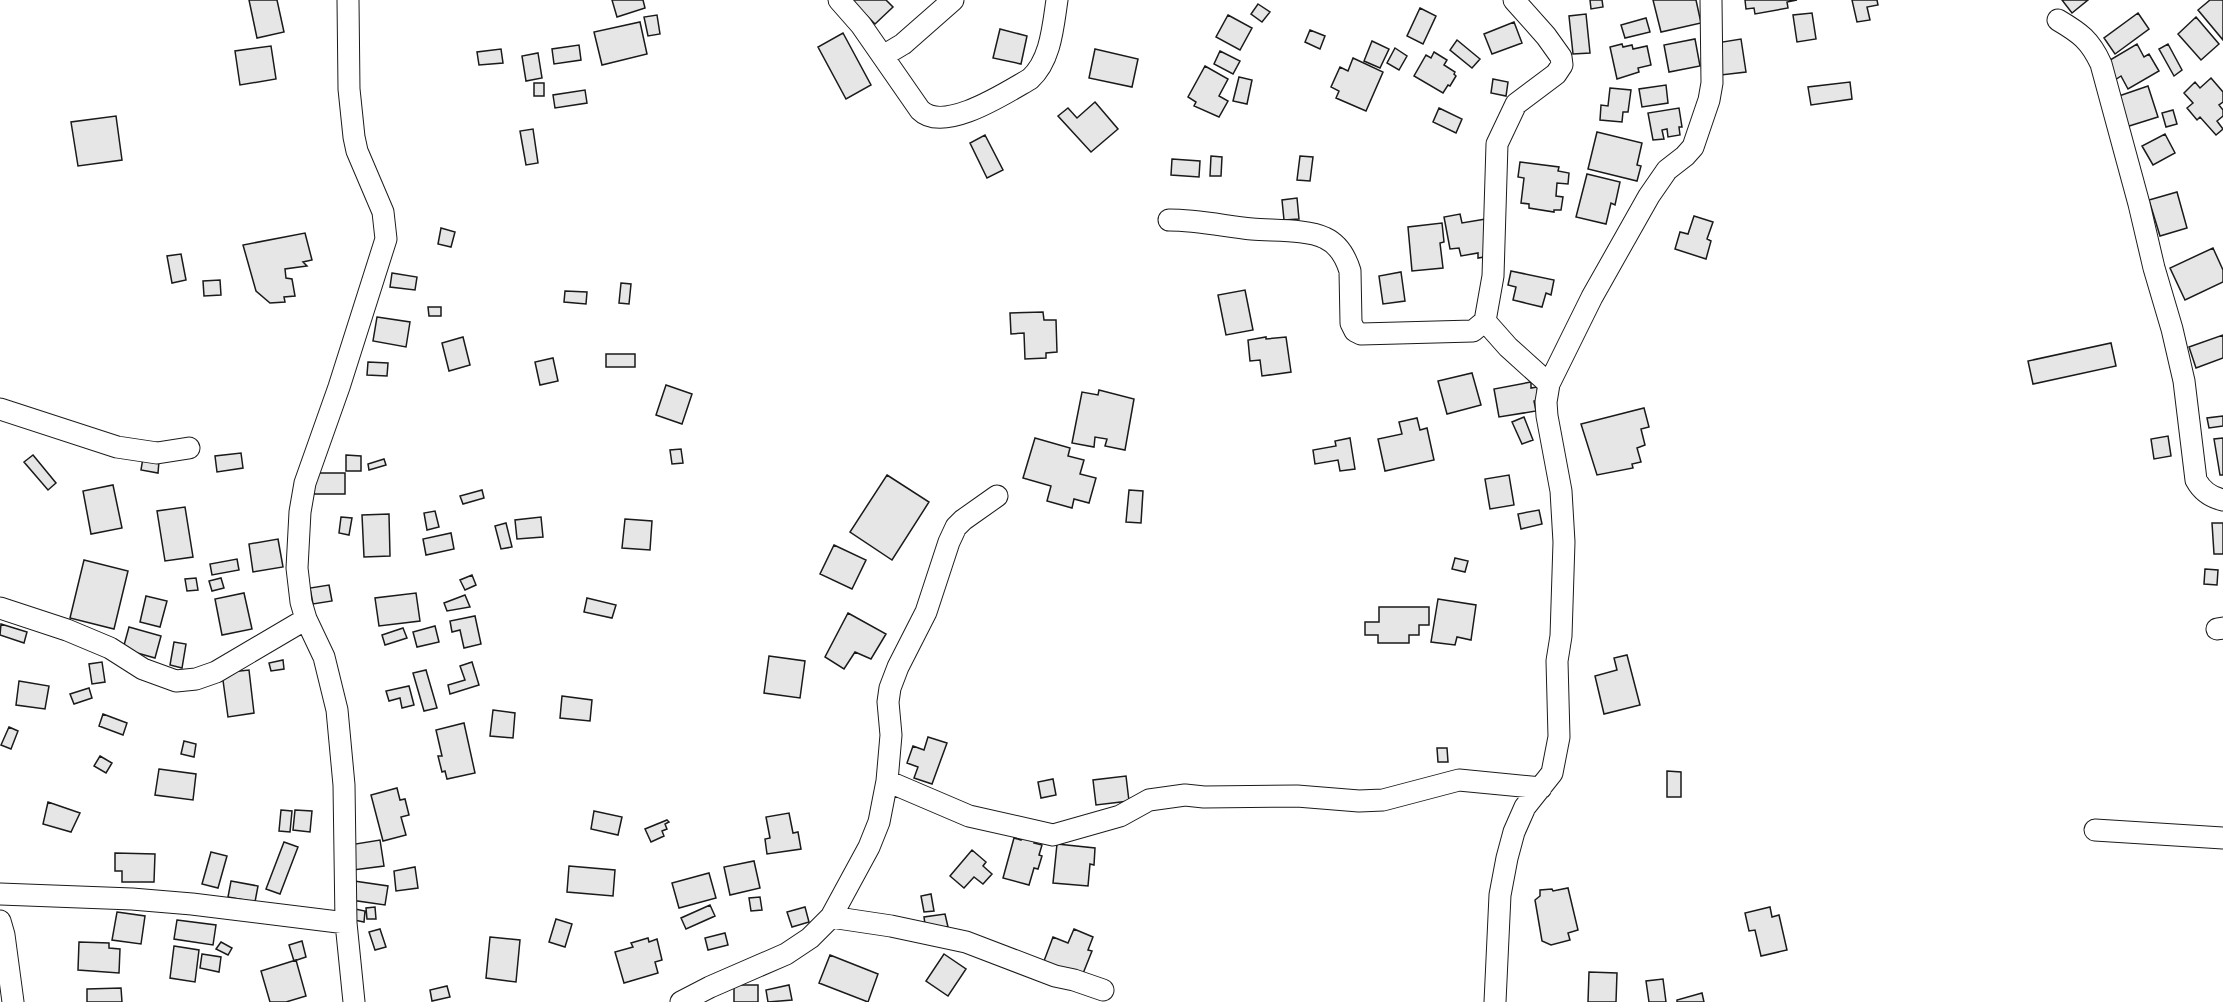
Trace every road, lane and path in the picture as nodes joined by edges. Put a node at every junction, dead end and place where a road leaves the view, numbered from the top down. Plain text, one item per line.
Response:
1 (348, 0) edge
2 (839, 0) edge
3 (953, 0) edge
4 (1057, 0) edge
5 (1514, 0) edge
6 (1711, 0) edge
7 (2058, 20) dead end
8 (883, 56) junction
9 (1168, 220) dead end
10 (1485, 321) junction
11 (1549, 384) junction
12 (0, 409) edge
13 (189, 448) dead end
14 (997, 496) dead end
15 (2223, 500) edge
16 (0, 609) edge
17 (306, 619) junction
18 (887, 781) junction
19 (1541, 788) junction
20 (2095, 830) dead end
21 (2223, 838) edge
22 (0, 894) edge
23 (831, 917) junction
24 (0, 921) edge
25 (346, 923) junction
26 (1104, 990) dead end
27 (13, 1002) edge
28 (354, 1002) edge
29 (681, 1002) edge
30 (1495, 1002) edge

1 - 17 street
2 - 8 street
3 - 8 street
4 - 8 street
5 - 10 street
6 - 11 street
7 - 15 street
9 - 10 street
10 - 11 street
11 - 19 street
12 - 13 street
14 - 18 street
16 - 17 street
17 - 25 street
18 - 19 street
18 - 23 street
19 - 30 street
20 - 21 street
22 - 25 street
23 - 26 street
23 - 29 street
24 - 27 street
25 - 28 street

